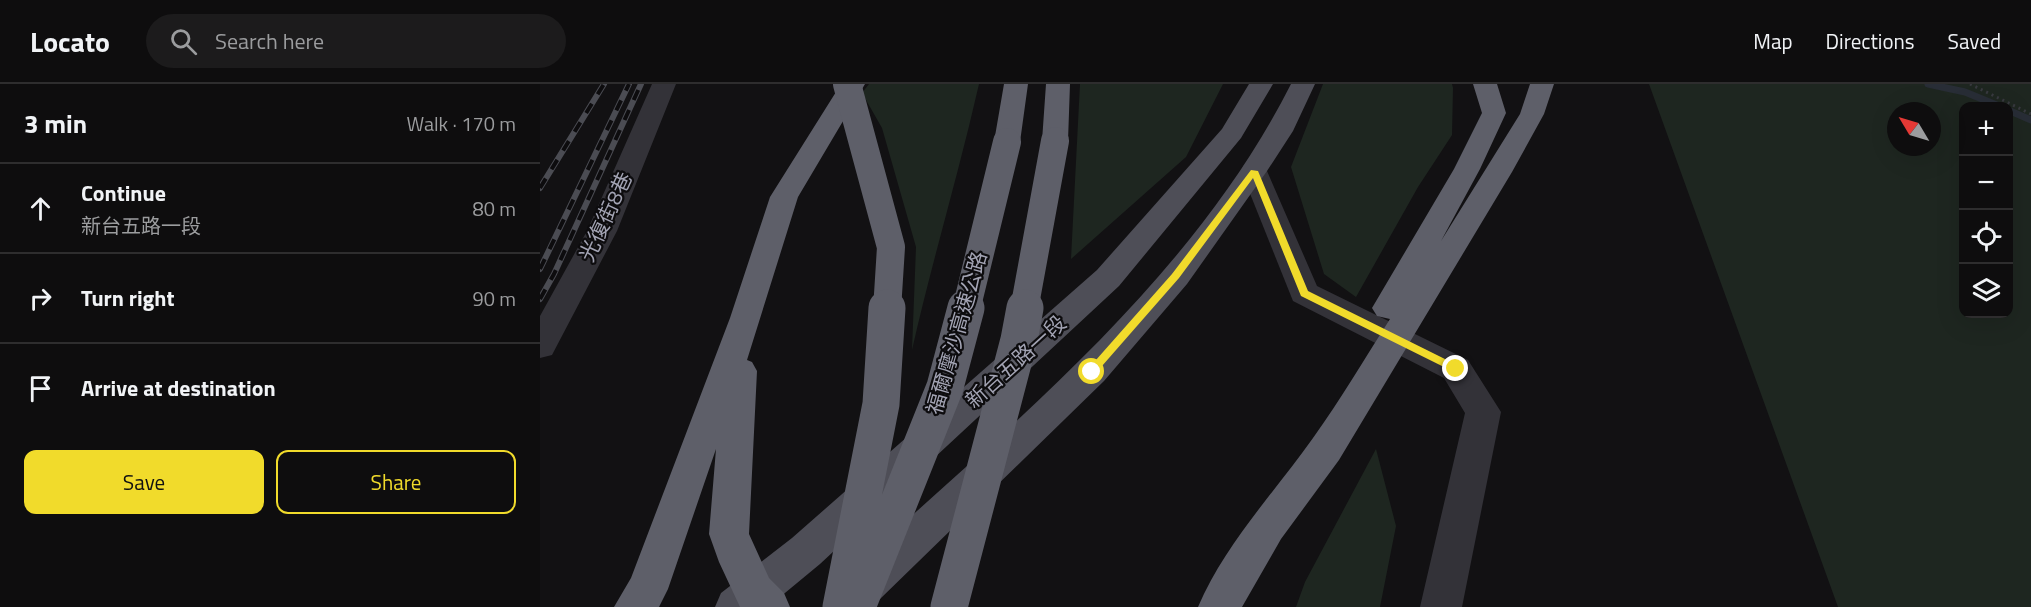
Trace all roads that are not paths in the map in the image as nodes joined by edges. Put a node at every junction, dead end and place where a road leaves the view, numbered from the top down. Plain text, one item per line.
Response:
1 (664, 84) edge
2 (847, 84) edge
3 (853, 84) edge
4 (1016, 84) edge
5 (1058, 84) edge
6 (1261, 84) edge
7 (1303, 84) edge
8 (1485, 84) edge
9 (1542, 84) edge
10 (1254, 171) junction
11 (746, 318) junction
12 (1385, 334) junction
13 (540, 346) edge
14 (753, 602) edge
15 (635, 607) edge
16 (842, 607) edge
17 (857, 607) edge
18 (949, 607) edge
19 (1219, 607) edge
20 (1441, 607) edge

1 - 13 lane, 光復街8巷
2 - 16 highway, bridge
3 - 11 highway
4 - 17 highway, 福爾摩沙高速公路, bridge
5 - 18 highway, bridge
6 - 14 main road, 新台五路一段
7 - 10 main road
8 - 12 highway
9 - 12 highway
10 - 12 lane
10 - 16 main road
11 - 14 highway
11 - 15 highway
12 - 19 highway
12 - 20 lane

